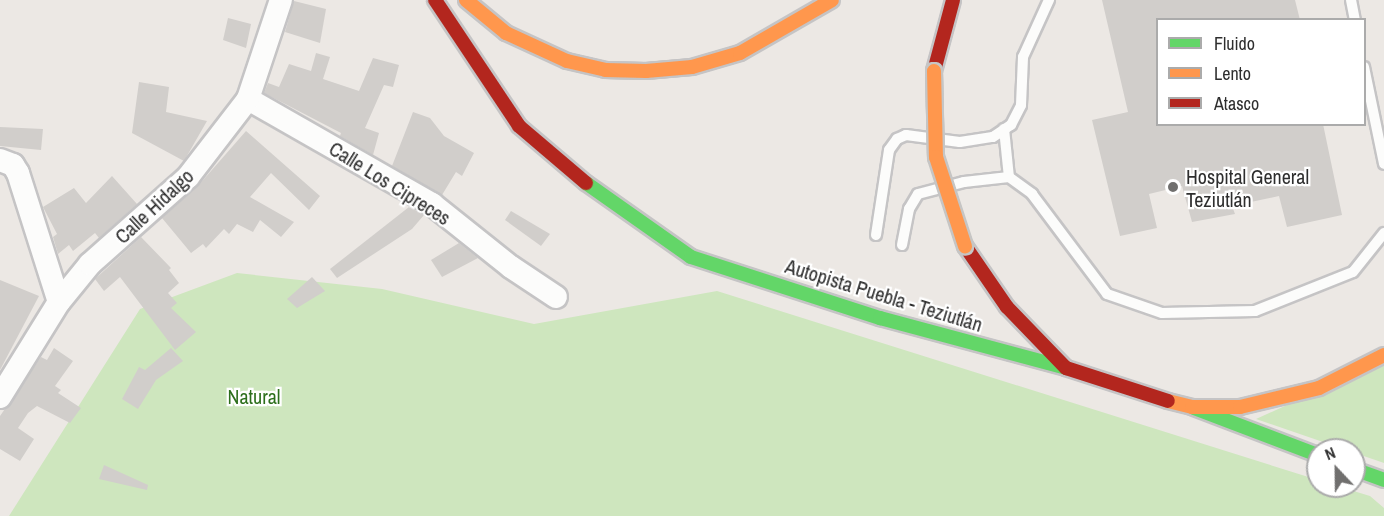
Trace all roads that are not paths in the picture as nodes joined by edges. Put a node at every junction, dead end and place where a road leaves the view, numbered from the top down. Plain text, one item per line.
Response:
1 (281, 0) edge
2 (435, 0) edge
3 (466, 0) edge
4 (831, 0) edge
5 (953, 0) edge
6 (1049, 0) edge
7 (1351, 0) edge
8 (1355, 18) edge
9 (1366, 72) edge
10 (248, 99) junction
11 (1004, 129) junction
12 (0, 160) edge
13 (1384, 164) edge
14 (1009, 177) junction
15 (1384, 233) edge
16 (876, 235) dead end
17 (902, 245) dead end
18 (556, 297) dead end
19 (59, 302) junction
20 (1384, 355) edge
21 (1066, 368) junction
22 (0, 398) edge
23 (1192, 407) junction
24 (1306, 450) edge
25 (1366, 473) edge
26 (1384, 480) edge

1 - 10 street, Calle Hidalgo
2 - 21 main road, Autopista Puebla - Teziutlán
3 - 4 main road
5 - 21 main road, Autopista Puebla - Teziutlán, bridge
6 - 11 lane
7 - 8 lane
9 - 13 lane
10 - 18 street, Calle Los Cipreces
10 - 19 street, Calle Hidalgo
11 - 14 lane
11 - 16 lane
12 - 19 street
14 - 15 lane
14 - 17 lane
19 - 22 street, Calle Hidalgo
20 - 23 main road, Autopista Puebla - Teziutlán
21 - 23 main road, Autopista Puebla - Teziutlán
23 - 24 main road
25 - 26 main road

